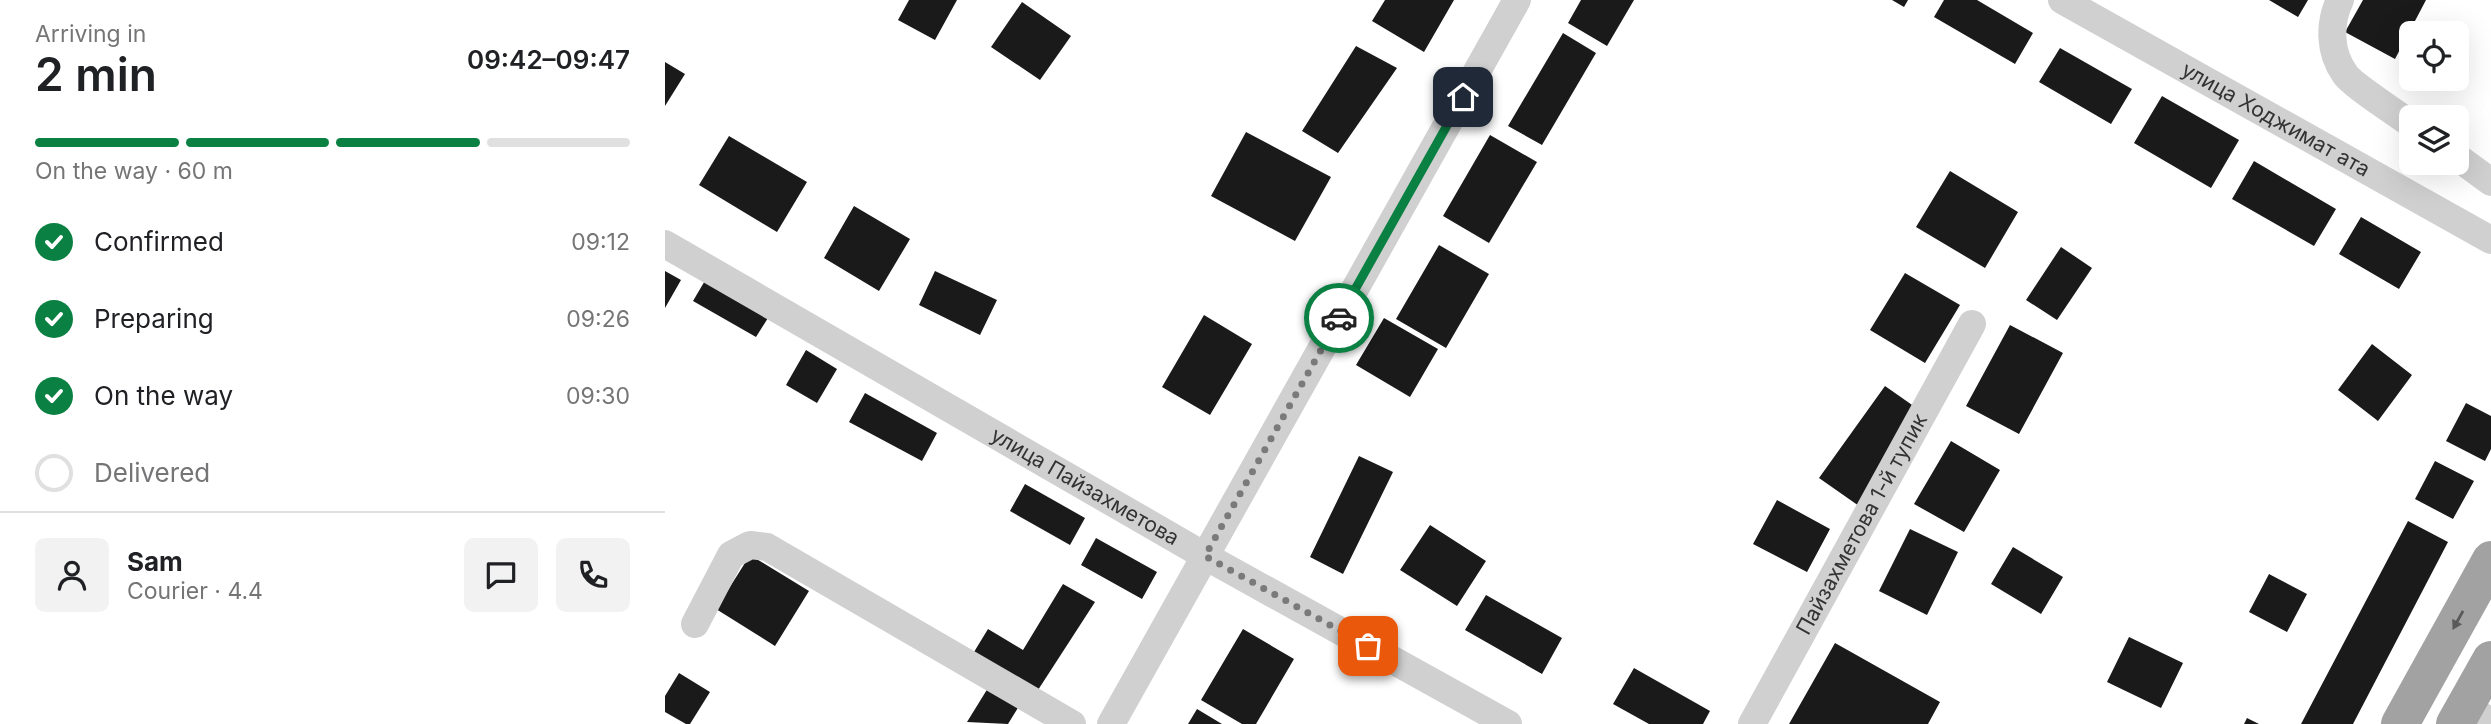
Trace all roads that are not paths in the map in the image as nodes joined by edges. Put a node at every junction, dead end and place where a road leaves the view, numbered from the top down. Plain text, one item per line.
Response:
1 (1517, 0) edge
2 (2062, 0) edge
3 (2340, 0) edge
4 (2399, 115) edge
5 (2469, 166) edge
6 (2491, 182) edge
7 (2491, 240) edge
8 (665, 244) edge
9 (1972, 324) dead end
10 (1205, 556) junction
11 (2491, 560) edge
12 (695, 624) dead end
13 (2491, 660) edge
14 (2470, 717) edge
15 (1072, 724) edge
16 (1111, 724) edge
17 (1508, 724) edge
18 (1752, 724) edge
19 (2400, 724) edge

1 - 10 street
2 - 7 street, улица Ходжимат ата
3 - 4 street
5 - 6 street
8 - 10 street, улица Пайзахметова
9 - 18 street, Пайзахметова 1-й тупик
10 - 16 street
10 - 17 street, улица Пайзахметова
11 -> 19 highway
12 - 15 street
13 - 14 highway

